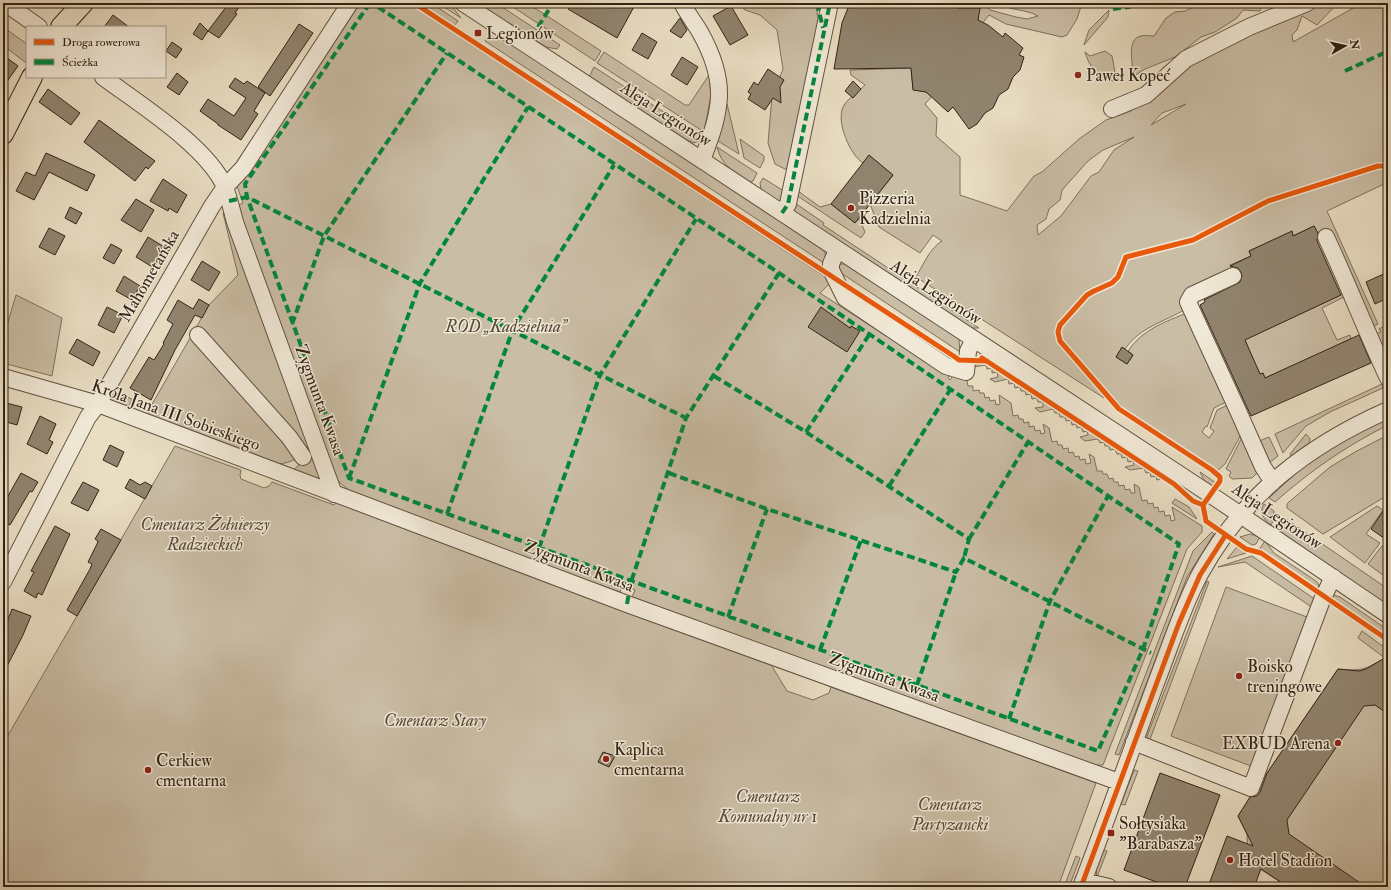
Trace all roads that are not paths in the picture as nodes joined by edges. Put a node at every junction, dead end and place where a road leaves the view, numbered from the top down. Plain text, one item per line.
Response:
1 (5, 3) edge
2 (83, 3) edge
3 (350, 3) edge
4 (463, 3) edge
5 (682, 3) edge
6 (817, 3) edge
7 (830, 3) edge
8 (1307, 3) edge
9 (38, 26) edge
10 (63, 26) edge
11 (824, 33) junction
12 (31, 78) edge
13 (104, 78) edge
14 (1112, 110) dead end
15 (3, 134) edge
16 (702, 160) junction
17 (225, 187) junction
18 (782, 213) junction
19 (1326, 238) dead end
20 (838, 250) junction
21 (1233, 276) dead end
22 (198, 335) dead end
23 (974, 339) junction
24 (3, 377) edge
25 (1388, 378) edge
26 (98, 404) junction
27 (1388, 410) edge
28 (316, 444) junction
29 (303, 457) junction
30 (281, 474) junction
31 (1273, 482) junction
32 (334, 494) junction
33 (1240, 515) junction
34 (1333, 577) junction
35 (3, 582) edge
36 (1388, 615) edge
37 (1134, 742) junction
38 (1119, 782) junction
39 (1082, 884) edge
40 (1109, 887) edge

1 - 9 street
2 - 10 main road
3 - 17 street, Mahometańska
4 - 16 street, Aleja Legionów
5 - 16 street
6 - 11 street
7 - 11 street
8 - 14 street
11 - 18 street
12 - 15 main road
13 - 17 street, Zygmunta Kwasa
16 - 18 street, Aleja Legionów
17 - 26 street, Mahometańska
17 - 28 street, Zygmunta Kwasa
18 - 20 street, Aleja Legionów
19 - 25 street
20 - 23 street, Aleja Legionów
20 - 23 street
21 - 31 street
22 - 29 street
23 - 33 street, Aleja Legionów
24 - 26 street, Króla Jana III Sobieskiego
26 - 30 street, Króla Jana III Sobieskiego
26 - 35 street, Mahometańska
27 - 31 street
28 - 29 street
28 - 32 street, Zygmunta Kwasa
29 - 30 street
30 - 32 street, Króla Jana III Sobieskiego
31 - 33 street
32 - 38 street, Zygmunta Kwasa
33 - 34 street, Aleja Legionów
33 - 37 street
34 - 36 street, Aleja Legionów
34 - 37 street
37 - 38 street
38 - 39 street
39 - 40 street

